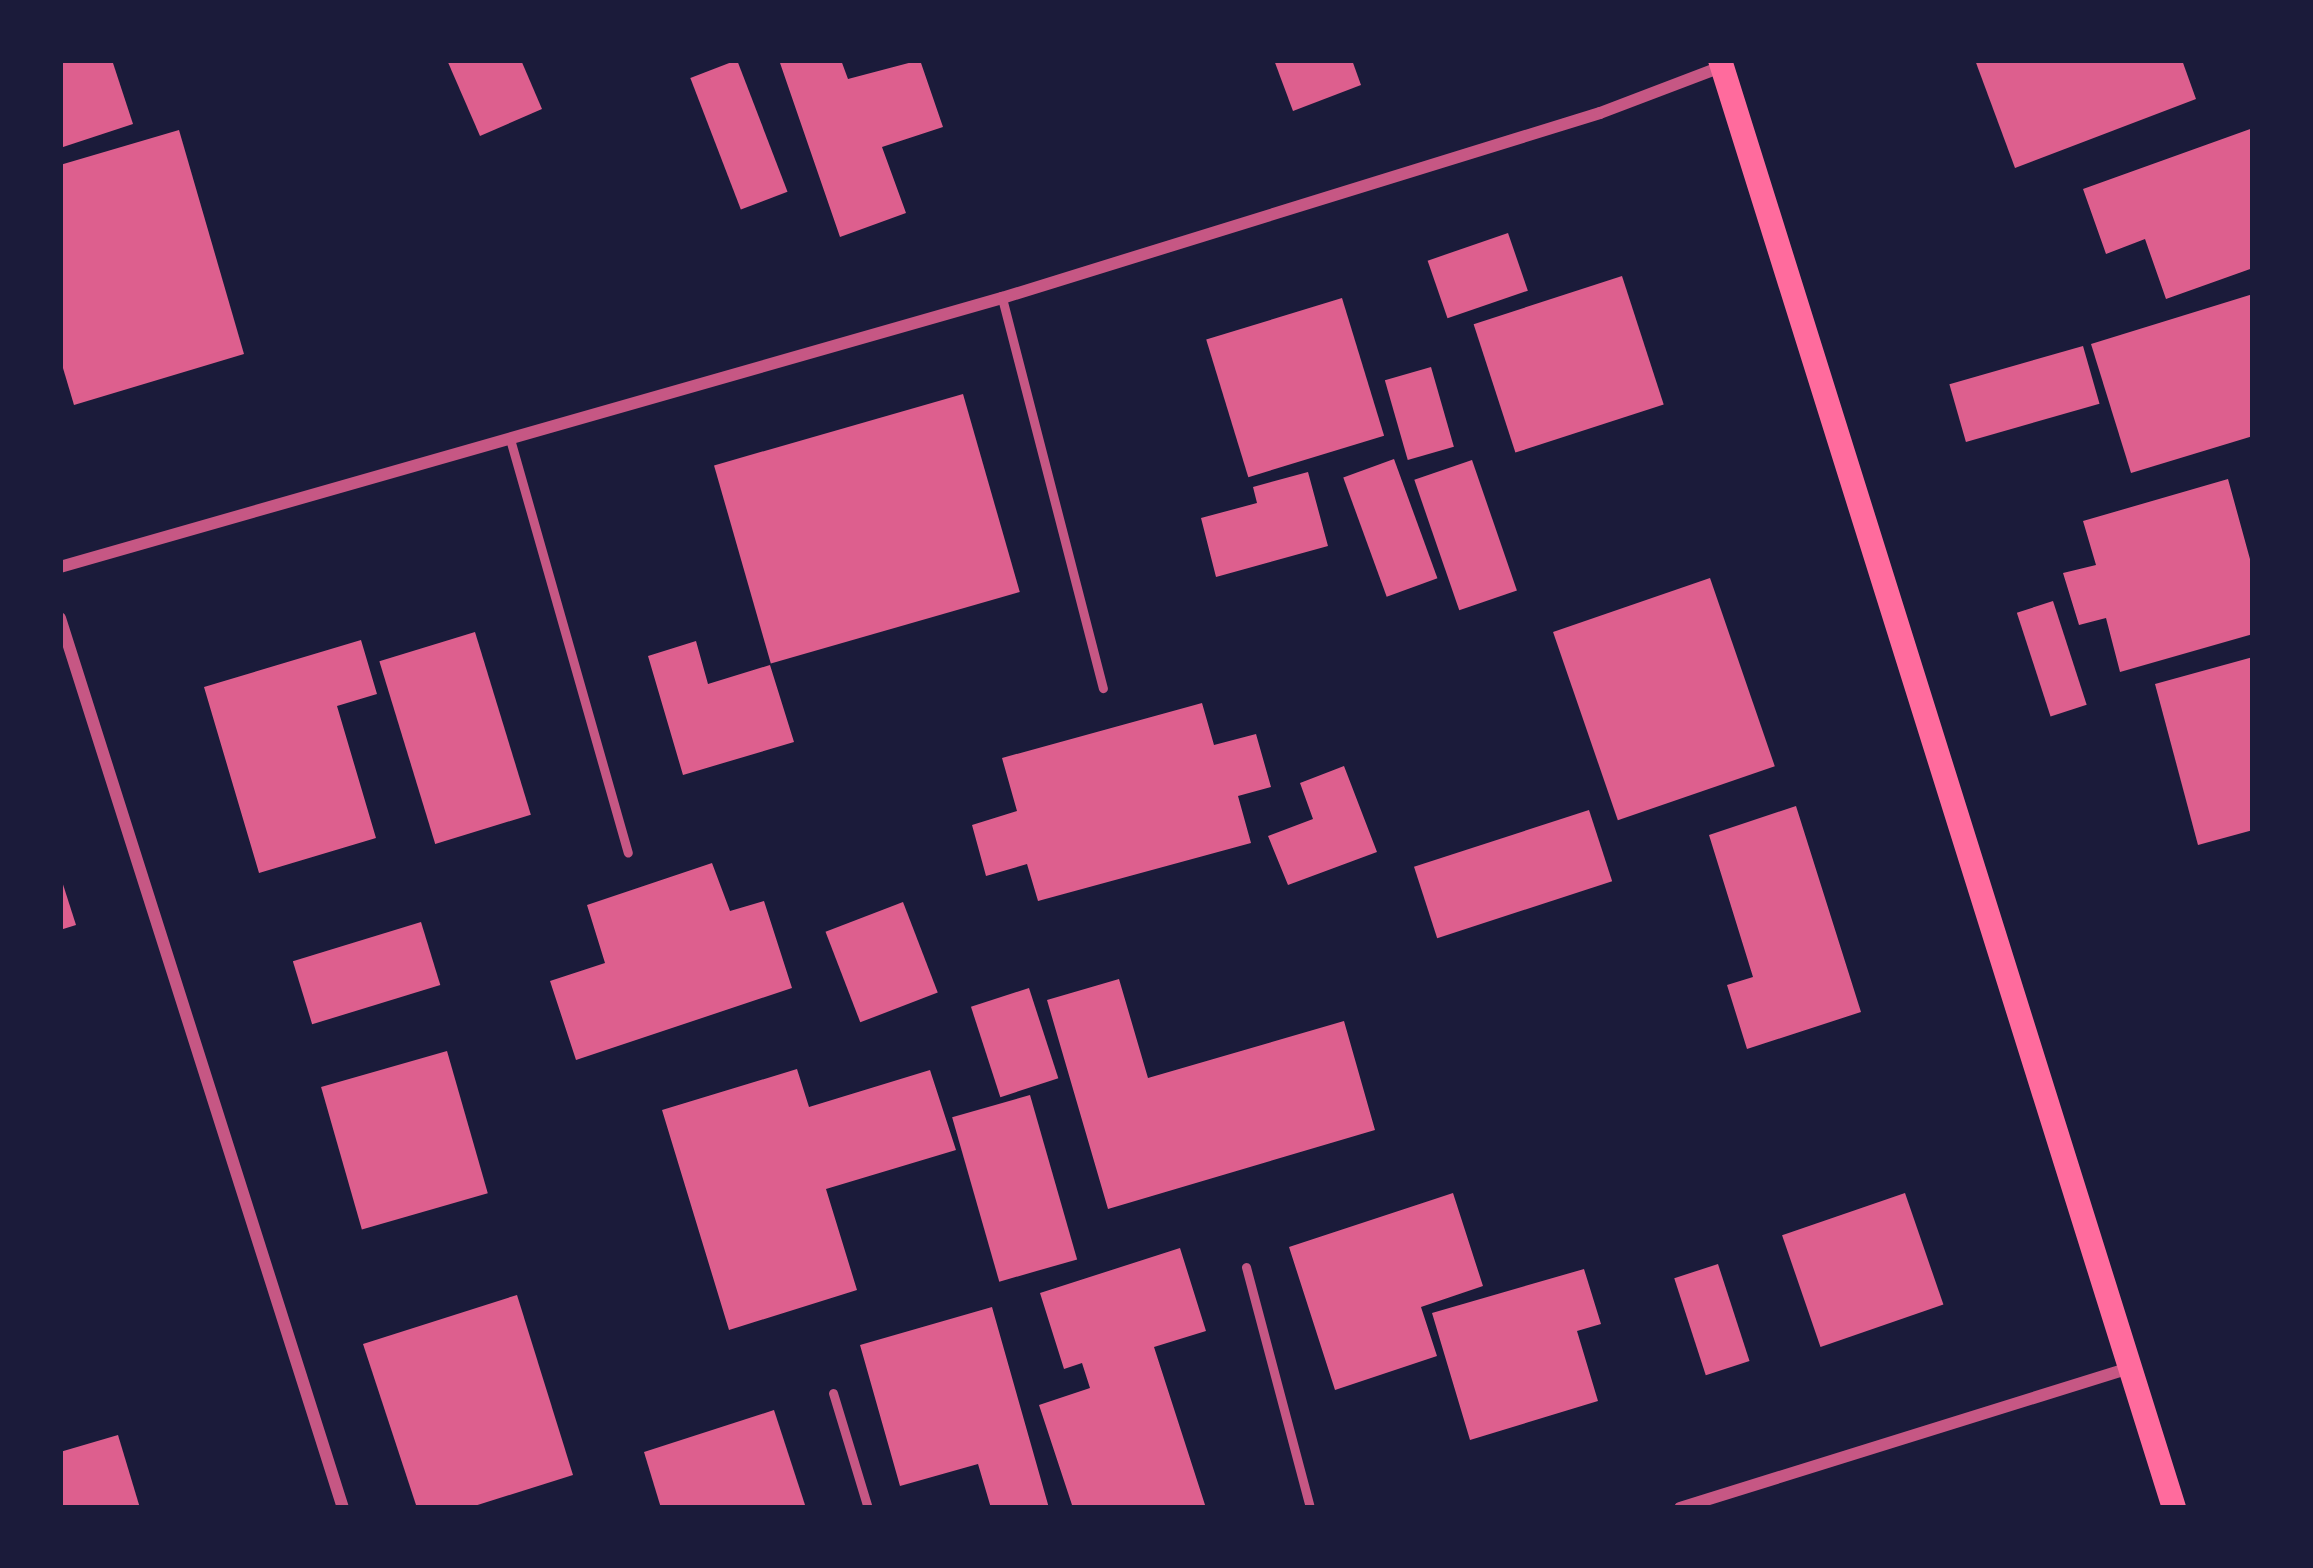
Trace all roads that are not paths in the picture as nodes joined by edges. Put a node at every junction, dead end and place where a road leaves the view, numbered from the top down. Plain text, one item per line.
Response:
1 (1722, 63) edge
2 (1002, 298) junction
3 (509, 439) junction
4 (60, 567) edge
5 (60, 618) edge
6 (1103, 688) dead end
7 (628, 853) dead end
8 (1246, 1267) dead end
9 (2129, 1368) junction
10 (833, 1393) dead end
11 (343, 1508) edge
12 (868, 1508) edge
13 (1310, 1508) edge
14 (1680, 1508) edge
15 (2174, 1508) edge

1 - 2 street
1 - 9 main road
2 - 3 street
2 - 6 lane
3 - 4 street
3 - 7 lane
5 - 11 street
8 - 13 lane
9 - 14 street
9 - 15 main road
10 - 12 lane

